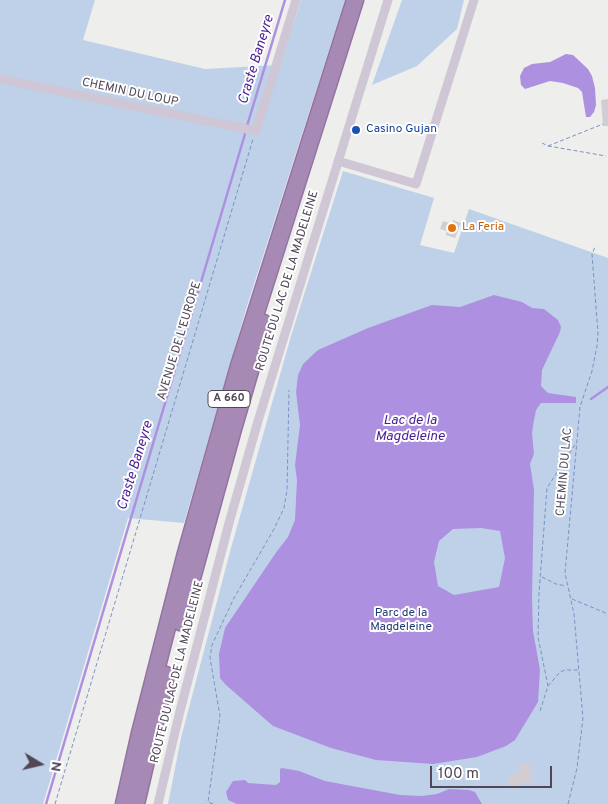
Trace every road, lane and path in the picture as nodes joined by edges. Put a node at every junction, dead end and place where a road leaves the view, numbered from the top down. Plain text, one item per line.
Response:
1 (296, 0) edge
2 (355, 0) edge
3 (366, 0) edge
4 (388, 0) edge
5 (474, 0) edge
6 (0, 79) edge
7 (603, 124) dead end
8 (256, 131) junction
9 (542, 143) dead end
10 (548, 146) junction
11 (606, 156) dead end
12 (338, 161) junction
13 (595, 247) dead end
14 (289, 390) dead end
15 (577, 442) junction
16 (540, 576) junction
17 (567, 586) junction
18 (572, 599) junction
19 (608, 614) edge
20 (580, 670) junction
21 (548, 686) junction
22 (540, 711) dead end
23 (208, 803) edge
24 (55, 804) edge
25 (124, 804) edge
26 (136, 804) edge
27 (158, 804) edge
28 (213, 804) edge
29 (568, 804) edge

1 - 8 street
2 - 25 highway, A 660
3 - 26 highway, A 660
4 - 12 street, ROUTE DU LAC DE LA MADELEINE
5 - 12 street
6 - 8 street, CHEMIN DU LOUP
7 - 10 path
8 - 24 path, AVENUE DE L'EUROPE
9 - 10 path
10 - 11 path
12 - 27 street, ROUTE DU LAC DE LA MADELEINE
13 - 15 path, CHEMIN DU LAC
14 - 23 path
15 - 16 path
15 - 17 path, CHEMIN DU LAC
16 - 17 path
16 - 21 path
17 - 18 path, CHEMIN DU LAC
18 - 19 path
18 - 20 path, CHEMIN DU LAC
20 - 21 path
20 - 29 path, CHEMIN DU LAC
21 - 22 path
23 - 28 path

